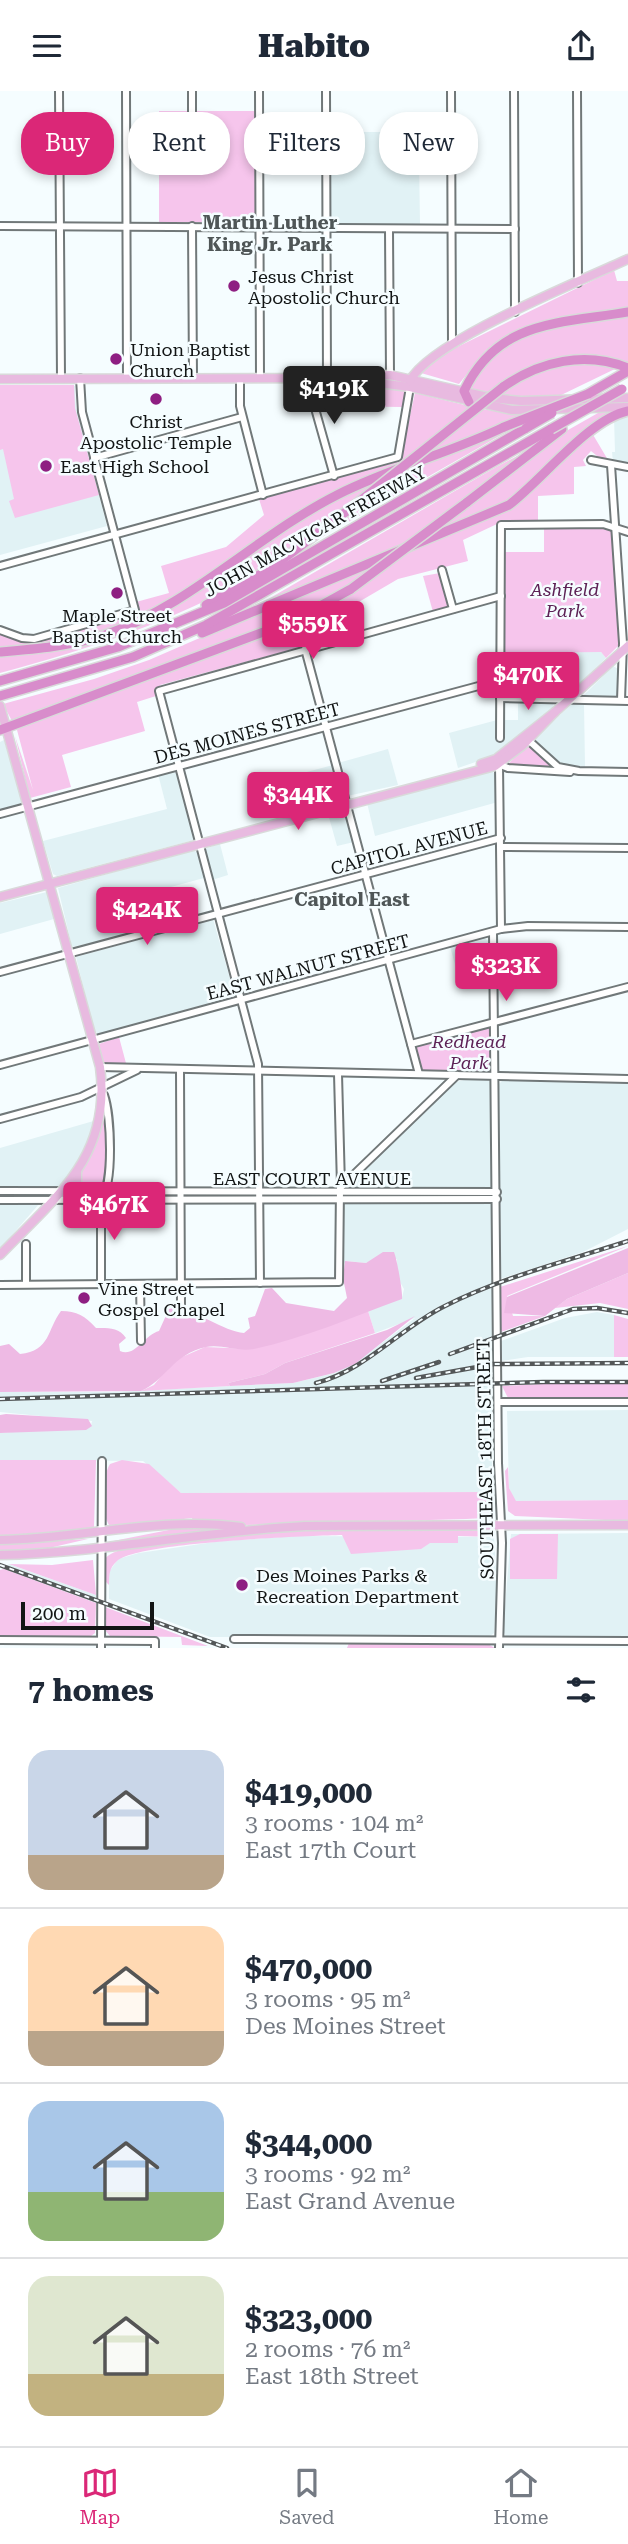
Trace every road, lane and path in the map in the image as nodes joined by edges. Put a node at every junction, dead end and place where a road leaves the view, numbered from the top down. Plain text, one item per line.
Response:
1 (59, 91) edge
2 (125, 91) edge
3 (192, 91) edge
4 (259, 91) edge
5 (326, 91) edge
6 (451, 91) edge
7 (514, 91) edge
8 (577, 91) edge
9 (192, 112) edge
10 (0, 226) edge
11 (60, 226) junction
12 (126, 226) junction
13 (192, 226) junction
14 (260, 226) junction
15 (452, 229) junction
16 (515, 229) junction
17 (326, 230) junction
18 (389, 230) junction
19 (628, 259) edge
20 (578, 283) junction
21 (515, 312) junction
22 (628, 312) edge
23 (452, 343) junction
24 (628, 369) edge
25 (390, 375) junction
26 (80, 378) junction
27 (127, 378) junction
28 (193, 378) junction
29 (240, 378) junction
30 (260, 378) junction
31 (315, 378) junction
32 (327, 378) junction
33 (340, 378) junction
34 (0, 379) edge
35 (61, 379) junction
36 (411, 383) junction
37 (625, 388) edge
38 (464, 391) junction
39 (588, 394) junction
40 (628, 398) edge
41 (469, 402) junction
42 (628, 409) edge
43 (243, 417) junction
44 (94, 458) junction
45 (591, 460) dead end
46 (611, 465) junction
47 (628, 467) edge
48 (334, 476) junction
49 (263, 495) junction
50 (615, 526) junction
51 (628, 532) edge
52 (115, 535) junction
53 (0, 566) edge
54 (442, 570) dead end
55 (500, 596) junction
56 (453, 609) junction
57 (0, 630) edge
58 (155, 632) junction
59 (161, 646) junction
60 (305, 649) junction
61 (625, 649) edge
62 (0, 652) edge
63 (5, 679) edge
64 (501, 680) junction
65 (0, 696) edge
66 (500, 698) junction
67 (569, 700) junction
68 (624, 700) edge
69 (0, 706) edge
70 (325, 726) junction
71 (3, 729) edge
72 (500, 738) dead end
73 (525, 738) junction
74 (497, 762) junction
75 (178, 767) junction
76 (579, 771) junction
77 (628, 772) edge
78 (346, 804) junction
79 (28, 807) junction
80 (0, 814) edge
81 (500, 838) junction
82 (198, 844) junction
83 (501, 847) junction
84 (628, 848) edge
85 (365, 874) junction
86 (51, 884) junction
87 (0, 897) edge
88 (217, 914) junction
89 (628, 927) edge
90 (497, 930) junction
91 (70, 954) junction
92 (389, 961) junction
93 (0, 972) edge
94 (628, 987) edge
95 (241, 1000) junction
96 (493, 1021) junction
97 (93, 1039) junction
98 (411, 1044) junction
99 (0, 1065) edge
100 (100, 1067) junction
101 (139, 1069) junction
102 (180, 1070) junction
103 (258, 1072) junction
104 (338, 1073) junction
105 (419, 1074) junction
106 (457, 1075) junction
107 (495, 1076) junction
108 (628, 1079) edge
109 (103, 1091) junction
110 (0, 1119) edge
111 (77, 1172) junction
112 (0, 1191) edge
113 (60, 1191) junction
114 (85, 1192) junction
115 (107, 1192) junction
116 (340, 1192) junction
117 (180, 1195) junction
118 (259, 1195) junction
119 (497, 1196) junction
120 (101, 1199) junction
121 (0, 1200) edge
122 (51, 1200) junction
123 (26, 1244) dead end
124 (0, 1255) edge
125 (140, 1283) junction
126 (181, 1283) junction
127 (260, 1283) junction
128 (26, 1284) junction
129 (101, 1284) junction
130 (0, 1285) edge
131 (181, 1307) dead end
132 (141, 1341) dead end
133 (498, 1402) junction
134 (628, 1402) edge
135 (102, 1461) dead end
136 (628, 1525) edge
137 (500, 1526) junction
138 (251, 1529) junction
139 (101, 1533) junction
140 (0, 1541) edge
141 (101, 1548) junction
142 (0, 1555) edge
143 (234, 1639) dead end
144 (0, 1640) edge
145 (628, 1641) edge
146 (36, 1644) edge
147 (101, 1644) edge
148 (155, 1644) edge
149 (499, 1644) edge

1 - 11 street
2 - 12 street
3 - 9 street
4 - 14 street
5 - 17 street
6 - 15 street
7 - 16 street
8 - 20 street
10 - 11 street
11 - 12 street
11 - 35 street
12 - 13 street
12 - 27 street
13 - 14 street
13 - 28 street
14 - 17 street
14 - 30 street
15 - 16 street
15 - 18 street
15 - 23 street
16 - 21 street
17 - 18 street
17 - 32 street
18 - 25 street
19 - 20 main road
20 - 21 main road
21 - 23 main road
22 - 38 highway
23 - 36 main road
24 - 39 highway, JOHN MACVICAR FREEWAY
24 - 58 highway, bridge
25 - 33 main road
25 - 36 main road
26 - 27 main road
26 - 35 main road
26 - 44 street
27 - 28 main road
28 - 29 main road
29 - 30 main road
29 - 43 street
30 - 31 main road
31 - 32 main road
31 - 48 street
32 - 33 main road
33 - 36 main road
34 - 35 main road
36 - 38 main road
36 - 41 main road
36 - 48 street
37 - 59 highway, JOHN MACVICAR FREEWAY, bridge
37 - 71 highway, bridge
38 - 40 main road
38 - 41 highway
39 - 58 highway, JOHN MACVICAR FREEWAY, bridge
39 - 62 highway, bridge
41 - 42 main road
42 - 59 highway
43 - 44 street
43 - 49 street
44 - 52 street
45 - 46 street
46 - 47 street
46 - 50 street
48 - 49 street
49 - 52 street
50 - 51 street
50 - 55 street
50 - 61 street
52 - 53 street
52 - 57 street
54 - 56 street
55 - 56 street
55 - 64 street
56 - 60 street
58 - 63 highway, JOHN MACVICAR FREEWAY
59 - 65 highway, JOHN MACVICAR FREEWAY
60 - 70 street
60 - 75 street
61 - 67 main road
61 - 68 street
64 - 66 street
64 - 70 street, DES MOINES STREET
66 - 67 street
66 - 72 street
67 - 68 street
67 - 73 main road
69 - 71 main road
70 - 75 street, DES MOINES STREET
70 - 78 street
71 - 79 main road
73 - 74 main road
73 - 76 street
74 - 76 street
74 - 78 main road
74 - 81 street, SOUTHEAST 18TH STREET
75 - 79 street, DES MOINES STREET
75 - 82 street
76 - 77 street
78 - 82 main road
78 - 85 street
79 - 80 street, DES MOINES STREET
79 - 86 main road
81 - 83 street, SOUTHEAST 18TH STREET
81 - 85 street, CAPITOL AVENUE
82 - 86 main road
82 - 88 street
83 - 84 street, CAPITOL AVENUE
83 - 90 street, SOUTHEAST 18TH STREET
85 - 88 street, CAPITOL AVENUE
85 - 92 street
86 - 87 main road
86 - 91 main road
88 - 91 street, CAPITOL AVENUE
88 - 95 street
89 - 90 street, EAST WALNUT STREET
90 - 92 street, EAST WALNUT STREET
90 - 96 street, SOUTHEAST 18TH STREET
91 - 93 street, CAPITOL AVENUE
91 - 97 main road
92 - 95 street, EAST WALNUT STREET
92 - 98 street
94 - 96 street
95 - 97 street, EAST WALNUT STREET
95 - 103 street
96 - 98 street
96 - 107 street, SOUTHEAST 18TH STREET
97 - 99 street, EAST WALNUT STREET
97 - 100 main road
98 - 105 street
100 - 101 street
100 - 109 main road
101 - 102 street
101 - 109 street
102 - 103 street
102 - 117 street
103 - 104 street
103 - 118 street
104 - 105 street
104 - 116 street
105 - 106 street
106 - 107 street
106 - 116 street
107 - 108 street
107 - 119 street, SOUTHEAST 18TH STREET
109 - 110 street
109 - 111 main road
109 - 115 street
111 - 113 main road
111 - 114 main road
112 - 113 street, EAST COURT AVENUE
113 - 114 street, EAST COURT AVENUE
113 - 122 main road
114 - 115 street, EAST COURT AVENUE
115 - 117 street, EAST COURT AVENUE
115 - 120 street
116 - 118 street, EAST COURT AVENUE
116 - 119 street, EAST COURT AVENUE
116 - 127 street
117 - 118 street, EAST COURT AVENUE
117 - 120 street, EAST COURT AVENUE
117 - 126 street
118 - 127 street
119 - 133 street, SOUTHEAST 18TH STREET
120 - 122 street, EAST COURT AVENUE
120 - 129 street
121 - 122 street, EAST COURT AVENUE
122 - 124 main road
123 - 128 street
125 - 126 street
125 - 129 street
125 - 132 street
126 - 127 street
126 - 131 street
128 - 129 street
128 - 130 street
133 - 134 street
133 - 137 street, SOUTHEAST 18TH STREET
135 - 139 street
136 - 137 main road
137 - 138 main road
137 - 149 street, SOUTHEAST 18TH STREET
138 - 139 main road
138 - 141 main road
139 - 140 main road
139 - 141 street
141 - 142 main road
141 - 147 street
143 - 149 street
144 - 146 street
145 - 149 street
146 - 147 street
147 - 148 street

